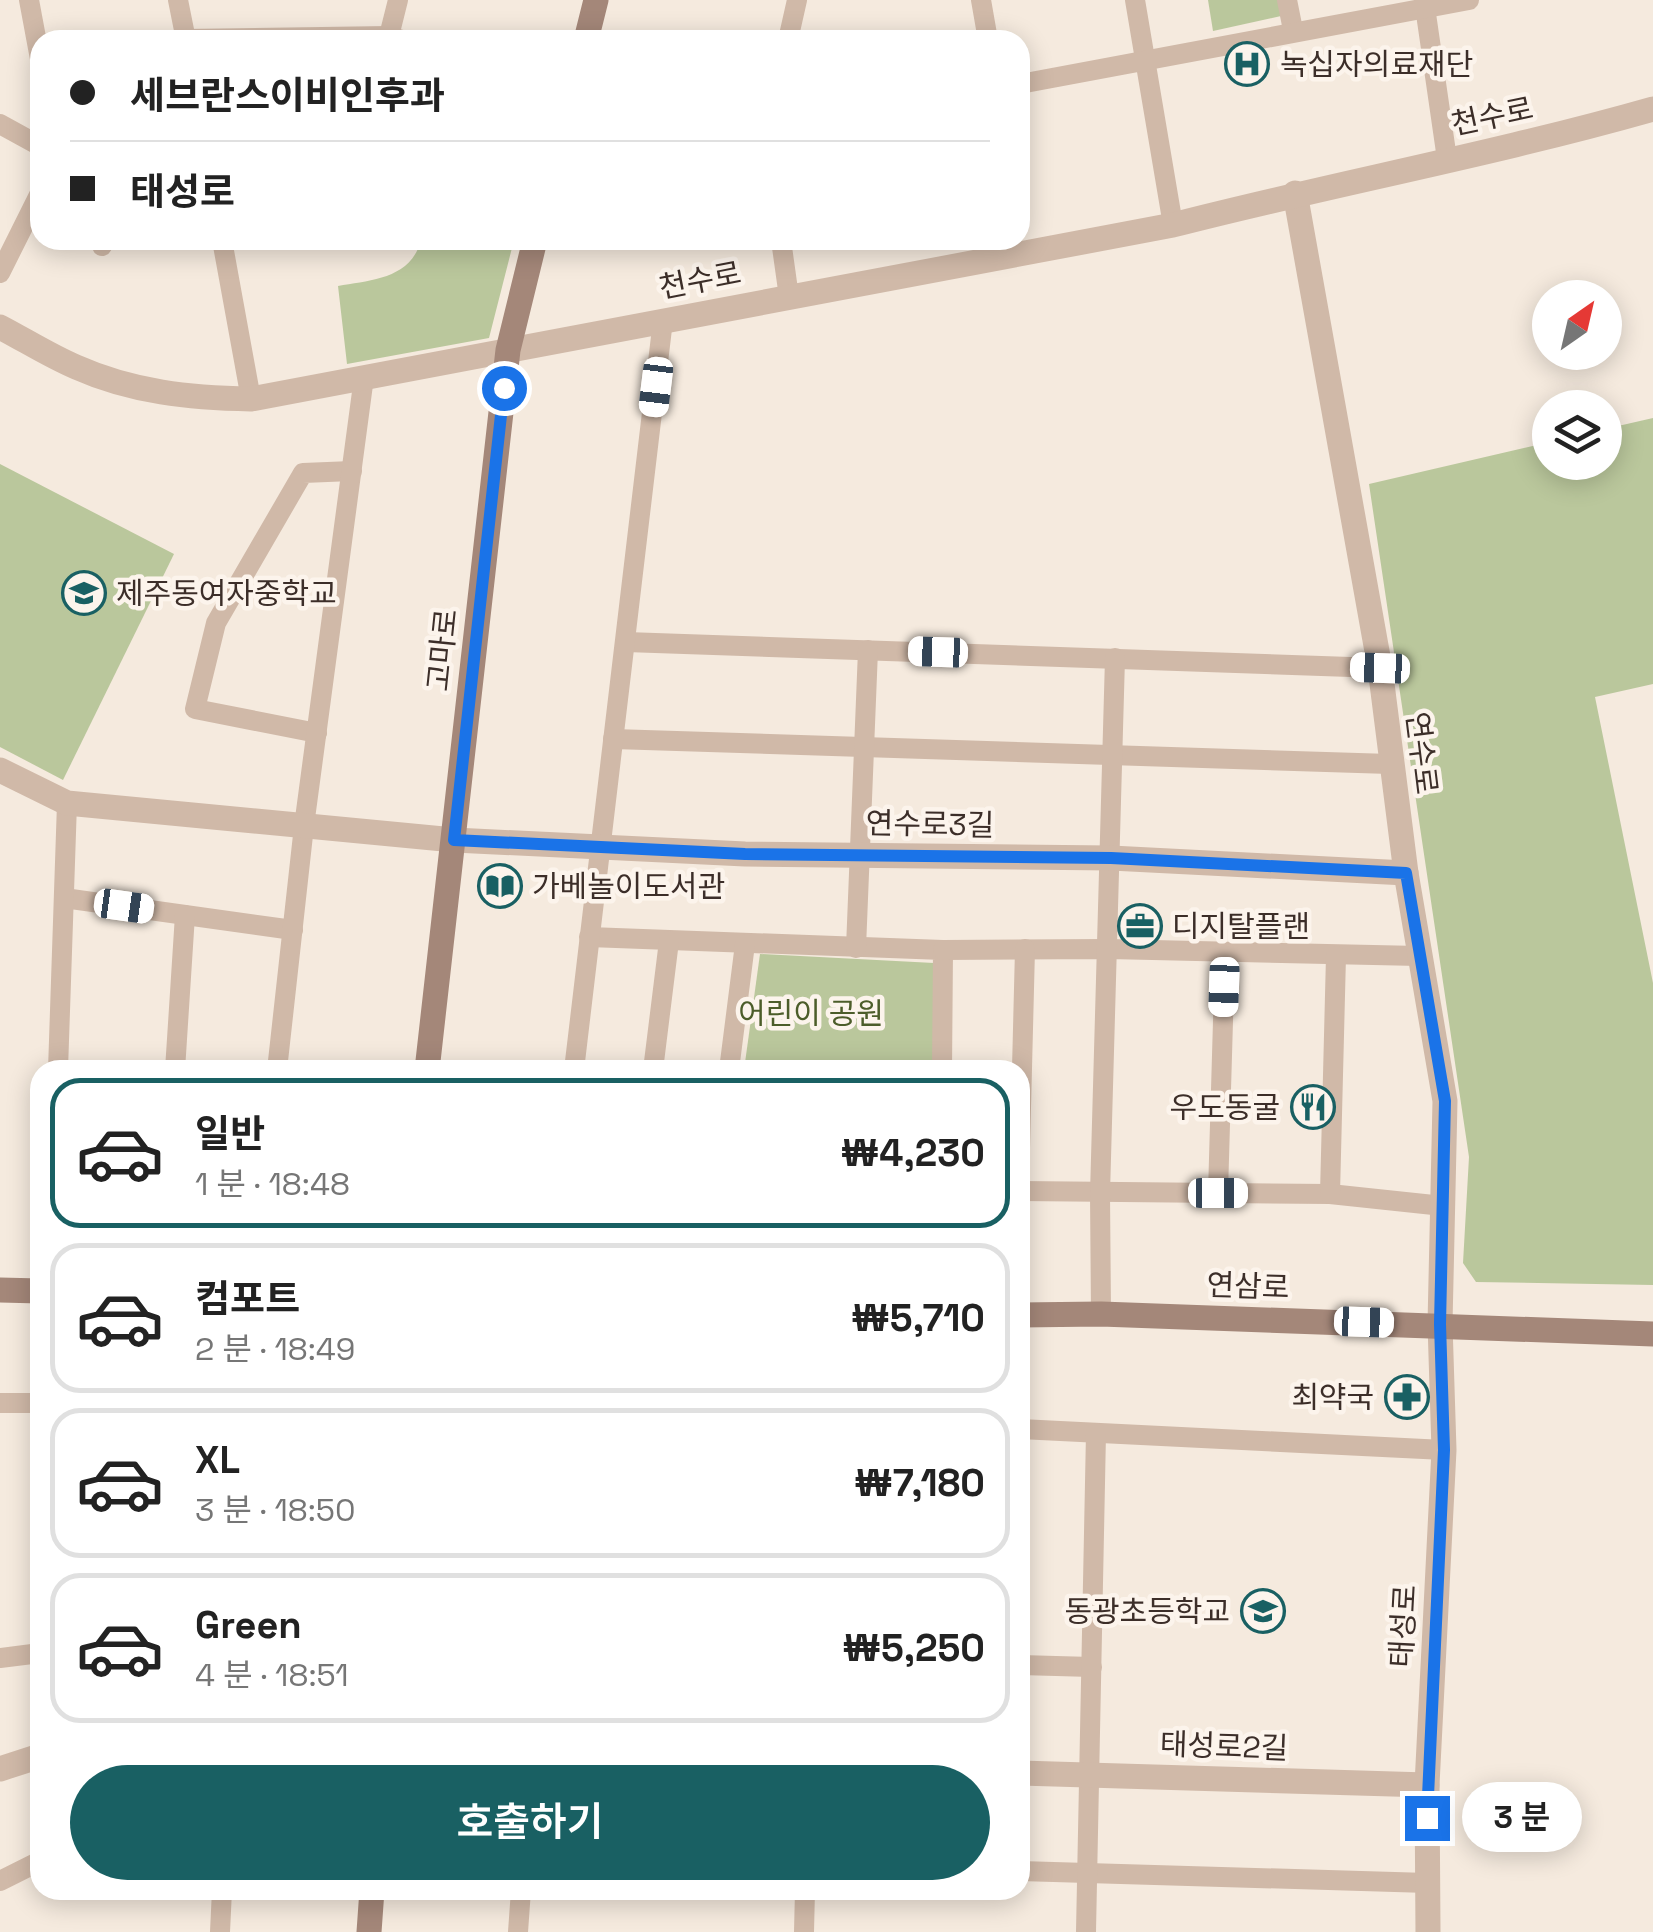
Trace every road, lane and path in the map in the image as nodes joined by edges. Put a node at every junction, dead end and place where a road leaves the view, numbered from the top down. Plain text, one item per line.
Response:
1 (30, 0) edge
2 (178, 0) edge
3 (398, 0) edge
4 (596, 0) edge
5 (797, 0) edge
6 (981, 0) edge
7 (1135, 0) edge
8 (1288, 0) edge
9 (1469, 0) edge
10 (1424, 4) edge
11 (35, 30) edge
12 (184, 30) edge
13 (394, 30) edge
14 (588, 30) edge
15 (790, 30) edge
16 (986, 30) edge
17 (1293, 30) junction
18 (1145, 60) junction
19 (1030, 82) edge
20 (1653, 110) edge
21 (0, 124) edge
22 (30, 140) edge
23 (1447, 159) junction
24 (1295, 193) junction
25 (30, 213) edge
26 (1173, 225) junction
27 (224, 250) edge
28 (533, 250) edge
29 (782, 250) edge
30 (0, 273) edge
31 (788, 297) junction
32 (664, 320) junction
33 (0, 327) edge
34 (508, 350) junction
35 (364, 377) junction
36 (251, 399) junction
37 (352, 472) junction
38 (626, 642) junction
39 (868, 650) junction
40 (1115, 658) junction
41 (1380, 668) junction
42 (317, 733) junction
43 (613, 740) junction
44 (864, 747) junction
45 (1114, 754) junction
46 (1390, 764) junction
47 (0, 770) edge
48 (68, 804) junction
49 (304, 826) junction
50 (454, 840) junction
51 (600, 848) junction
52 (861, 856) junction
53 (1111, 858) junction
54 (1406, 873) junction
55 (64, 898) junction
56 (184, 914) junction
57 (293, 930) junction
58 (589, 937) junction
59 (669, 941) junction
60 (745, 944) junction
61 (856, 948) junction
62 (1025, 949) junction
63 (1109, 949) junction
64 (942, 950) junction
65 (1224, 952) junction
66 (1336, 956) junction
67 (1419, 956) junction
68 (58, 1060) edge
69 (176, 1060) edge
70 (278, 1060) edge
71 (428, 1060) edge
72 (575, 1060) edge
73 (654, 1060) edge
74 (730, 1060) edge
75 (942, 1060) edge
76 (1022, 1060) edge
77 (1030, 1191) edge
78 (1218, 1193) junction
79 (1100, 1194) junction
80 (1330, 1194) junction
81 (1442, 1206) junction
82 (0, 1290) edge
83 (30, 1291) edge
84 (1101, 1314) junction
85 (1030, 1315) edge
86 (1440, 1324) junction
87 (1653, 1334) edge
88 (0, 1403) edge
89 (30, 1403) edge
90 (1030, 1430) edge
91 (1096, 1433) junction
92 (1444, 1450) junction
93 (30, 1654) edge
94 (0, 1658) edge
95 (1030, 1664) edge
96 (1092, 1667) junction
97 (30, 1759) edge
98 (0, 1769) edge
99 (1030, 1773) edge
100 (1087, 1774) junction
101 (1427, 1786) junction
102 (30, 1867) edge
103 (1030, 1871) edge
104 (1086, 1873) junction
105 (0, 1881) edge
106 (1428, 1883) junction
107 (222, 1900) edge
108 (371, 1900) edge
109 (520, 1900) edge
110 (805, 1900) edge
111 (220, 1932) edge
112 (369, 1932) edge
113 (518, 1932) edge
114 (804, 1932) edge
115 (1086, 1932) edge
116 (1428, 1932) edge

1 - 11 street
2 - 12 street
3 - 13 street
4 - 14 main road
5 - 15 street
6 - 16 street
7 - 18 street
8 - 17 street
9 - 10 street
10 - 17 street
10 - 23 street
17 - 18 street
18 - 19 street
18 - 26 street
20 - 23 street, 천수로
21 - 22 street
23 - 24 street, 천수로
24 - 26 street, 천수로
24 - 41 street, 연수로
25 - 30 street
26 - 31 street, 천수로
27 - 36 street
28 - 34 main road, 고마로
29 - 31 street
31 - 32 street, 천수로
32 - 34 street, 천수로
32 - 38 street
33 - 36 street, 천수로
34 - 35 street, 천수로
34 - 50 main road, 고마로
35 - 36 street, 천수로
35 - 37 street
37 - 42 street
37 - 42 street
38 - 39 street
38 - 43 street
39 - 40 street
39 - 44 street
40 - 41 street
40 - 45 street
41 - 46 street, 연수로
42 - 49 street
43 - 44 street
43 - 51 street
44 - 45 street
44 - 52 street
45 - 46 street
45 - 53 street
46 - 54 street, 연수로
47 - 48 street
48 - 49 street, 연수로3길
48 - 55 street
49 - 50 street, 연수로3길
49 - 57 street
50 - 51 street, 연수로3길
50 - 71 main road, 고마로
51 - 52 street, 연수로3길
51 - 58 street
52 - 53 street, 연수로3길
52 - 61 street
53 - 54 street, 연수로3길
53 - 63 street
54 - 67 street, 연수로
55 - 56 street
55 - 68 street
56 - 57 street
56 - 69 street
57 - 70 street
58 - 59 street
58 - 72 street
59 - 60 street
59 - 73 street
60 - 61 street
60 - 74 street
61 - 64 street
62 - 63 street
62 - 64 street
62 - 76 street
63 - 65 street
63 - 79 street
64 - 75 street
65 - 66 street
65 - 78 street
66 - 67 street
66 - 80 street
67 - 81 street, 연수로
77 - 79 street
78 - 79 street
78 - 80 street
79 - 84 street
80 - 81 street
81 - 86 street, 연수로
82 - 83 main road
84 - 85 main road, 연삼로
84 - 86 main road, 연삼로
86 - 87 main road, 연삼로
86 - 92 street, 태성로
88 - 89 street
90 - 91 street
91 - 92 street
91 - 96 street
92 - 101 street, 태성로
93 - 94 street
95 - 96 street
96 - 100 street
97 - 98 street
99 - 100 street, 태성로2길
100 - 101 street, 태성로2길
100 - 104 street
101 - 106 street, 태성로
102 - 105 street
103 - 104 street
104 - 106 street
104 - 115 street
106 - 116 street, 태성로
107 - 111 street
108 - 112 main road
109 - 113 street
110 - 114 street

